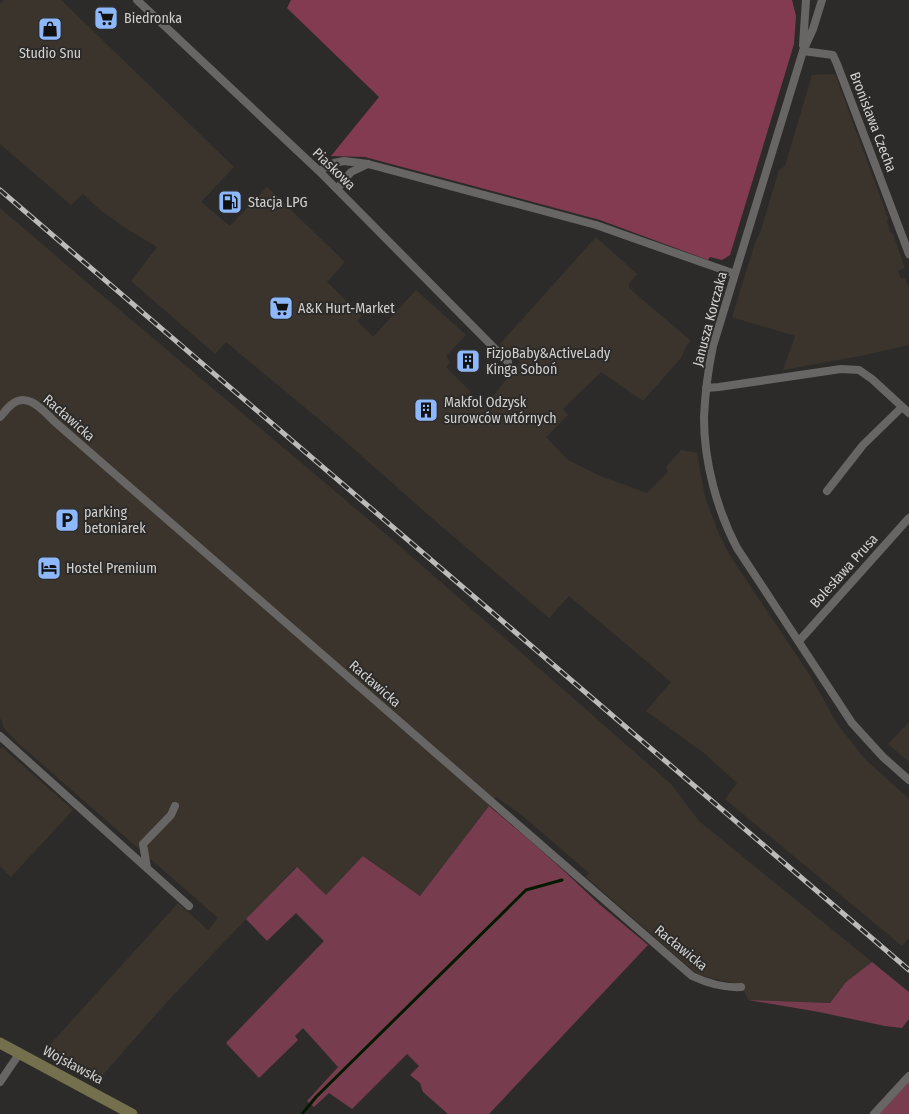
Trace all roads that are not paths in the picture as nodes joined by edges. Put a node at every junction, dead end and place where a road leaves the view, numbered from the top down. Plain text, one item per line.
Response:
1 (137, 0) edge
2 (802, 0) edge
3 (806, 0) edge
4 (822, 0) edge
5 (805, 11) junction
6 (802, 51) junction
7 (368, 164) junction
8 (319, 171) junction
9 (337, 189) junction
10 (909, 254) edge
11 (735, 274) junction
12 (508, 362) dead end
13 (706, 388) junction
14 (906, 410) edge
15 (0, 417) edge
16 (827, 492) dead end
17 (909, 518) edge
18 (798, 641) junction
19 (0, 736) edge
20 (909, 780) edge
21 (175, 806) dead end
22 (147, 868) junction
23 (189, 906) dead end
24 (741, 987) dead end
25 (0, 1043) edge
26 (20, 1054) junction
27 (909, 1076) edge
28 (0, 1082) edge
29 (132, 1114) edge
30 (874, 1114) edge

1 - 8 street, Piaskowa
2 - 5 street, Janusza Korczaka
3 - 5 street, Janusza Korczaka
4 - 6 street, Janusza Korczaka
5 - 6 street, Janusza Korczaka
6 - 10 street, Bronisława Czecha
6 - 11 street, Janusza Korczaka
7 - 8 street, Piaskowa
7 - 9 street
7 - 11 street, Piaskowa
8 - 9 street, Piaskowa
9 - 12 street, Piaskowa
11 - 13 street, Janusza Korczaka
13 - 14 street
13 - 18 street, Janusza Korczaka
14 - 16 street
15 - 24 street, Racławicka
17 - 18 street, Bolesława Prusa
18 - 20 street, Janusza Korczaka
19 - 22 street
21 - 22 street
22 - 23 street
25 - 26 street, Wojsławska
26 - 28 street
26 - 29 street, Wojsławska
27 - 30 street

